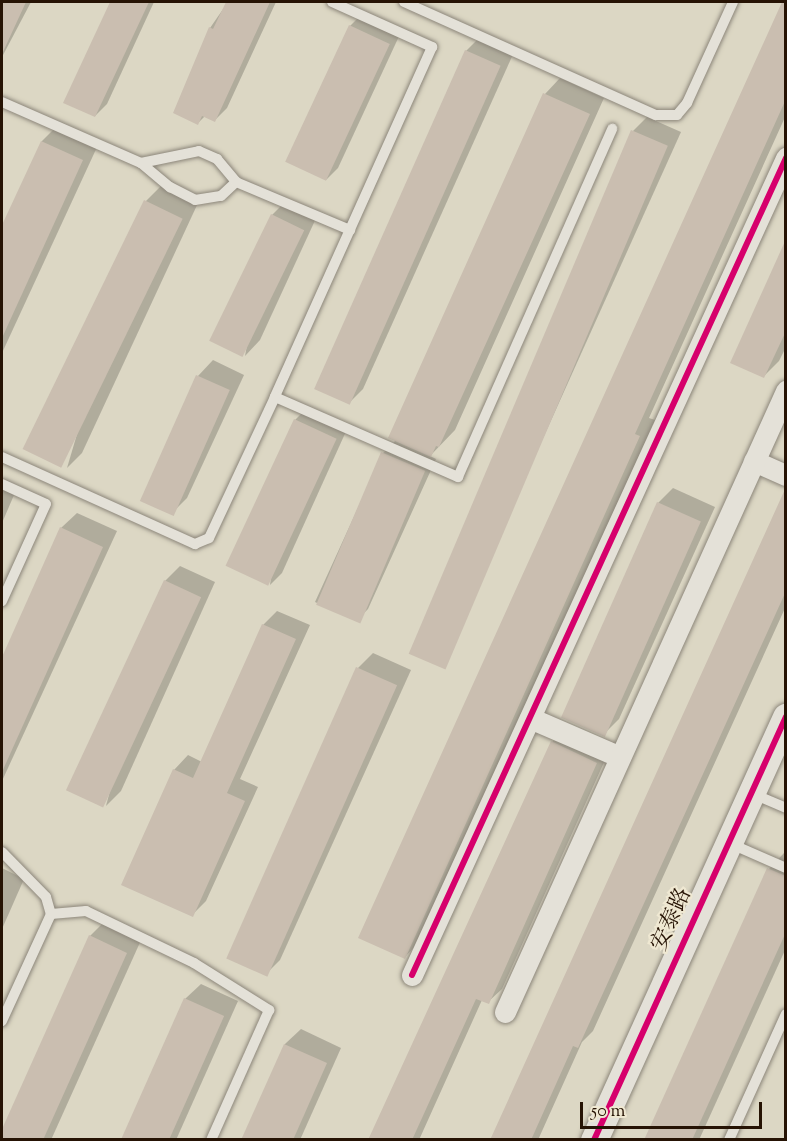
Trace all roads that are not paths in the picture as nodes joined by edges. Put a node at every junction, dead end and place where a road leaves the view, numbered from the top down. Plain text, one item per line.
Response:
1 (332, 2) edge
2 (404, 2) edge
3 (733, 2) edge
4 (2, 102) edge
5 (612, 129) dead end
6 (786, 158) edge
7 (141, 163) junction
8 (236, 182) junction
9 (350, 230) junction
10 (786, 391) edge
11 (275, 397) junction
12 (2, 457) edge
13 (754, 461) junction
14 (786, 475) edge
15 (2, 484) edge
16 (2, 601) edge
17 (786, 716) edge
18 (530, 718) junction
19 (620, 757) junction
20 (751, 793) junction
21 (786, 808) edge
22 (728, 843) junction
23 (2, 852) edge
24 (786, 868) edge
25 (51, 914) junction
26 (412, 975) dead end
27 (506, 1012) dead end
28 (786, 1014) edge
29 (2, 1021) edge
30 (211, 1140) edge
31 (594, 1140) edge
32 (729, 1140) edge

1 - 9 lane
2 - 3 lane
4 - 7 lane
5 - 11 lane
6 - 18 street
7 - 8 lane
7 - 8 lane
8 - 9 lane
9 - 11 lane
10 - 13 street
11 - 12 lane
13 - 14 street
13 - 19 street
15 - 16 lane
17 - 20 street, 安泰路
18 - 19 street
18 - 26 street
19 - 27 street
20 - 21 lane
20 - 22 street, 安泰路
22 - 24 lane
22 - 31 street, 安泰路
23 - 25 lane
25 - 29 lane
25 - 30 lane
28 - 32 lane

